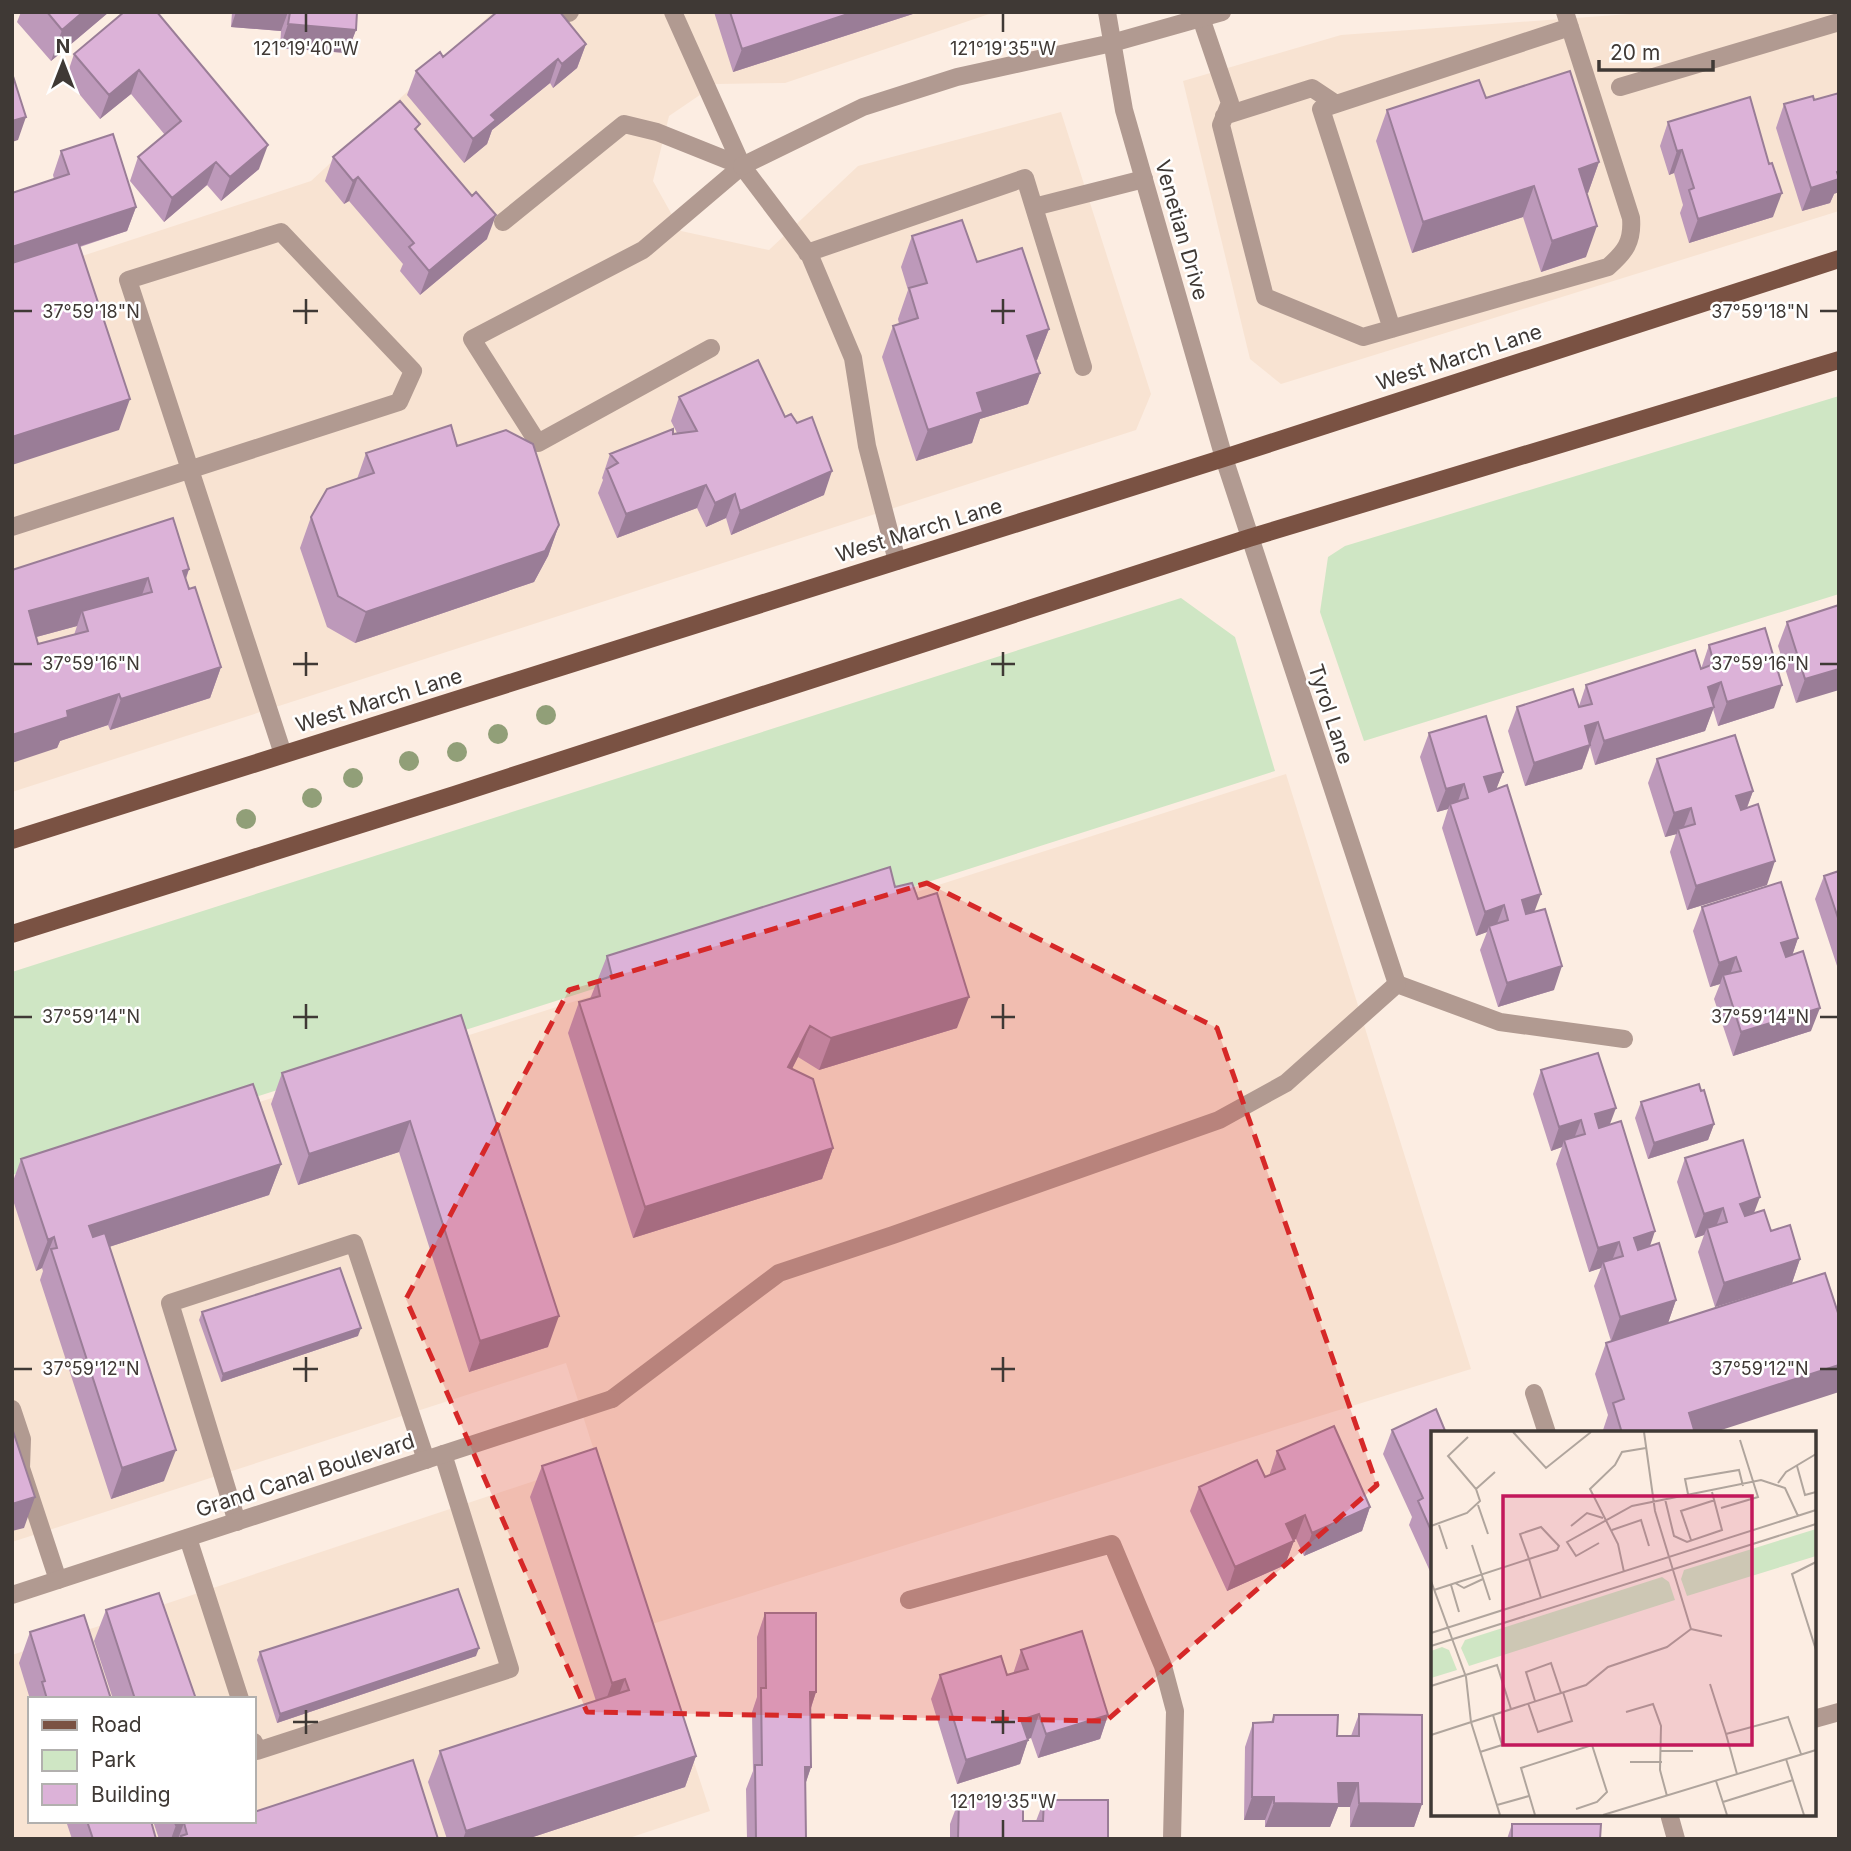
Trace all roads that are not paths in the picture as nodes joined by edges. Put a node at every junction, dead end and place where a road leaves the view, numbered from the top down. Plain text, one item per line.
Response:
1 (673, 12) edge
2 (1107, 12) edge
3 (1222, 12) edge
4 (1200, 19) junction
5 (1568, 20) edge
6 (1839, 22) edge
7 (1112, 43) junction
8 (1619, 87) dead end
9 (1336, 104) junction
10 (1224, 116) junction
11 (743, 166) junction
12 (1144, 179) junction
13 (1034, 207) junction
14 (503, 222) dead end
15 (807, 253) junction
16 (1839, 259) edge
17 (1392, 329) junction
18 (711, 348) dead end
19 (1839, 360) edge
20 (1083, 367) dead end
21 (1224, 458) junction
22 (188, 470) junction
23 (12, 527) edge
24 (1249, 538) junction
25 (897, 561) junction
26 (283, 754) junction
27 (12, 839) edge
28 (12, 934) edge
29 (1398, 984) junction
30 (1623, 1039) dead end
31 (1534, 1393) dead end
32 (12, 1409) edge
33 (1546, 1431) edge
34 (434, 1457) junction
35 (17, 1466) edge
36 (237, 1522) junction
37 (188, 1538) junction
38 (58, 1580) junction
39 (12, 1595) edge
40 (909, 1600) dead end
41 (239, 1697) edge
42 (1839, 1712) edge
43 (1816, 1718) edge
44 (256, 1748) edge
45 (1670, 1816) edge
46 (1172, 1839) edge
47 (1676, 1839) edge

1 - 11 street
2 - 7 street, Venetian Drive
3 - 4 street
4 - 7 street
4 - 10 street
5 - 9 street
5 - 17 street
6 - 8 street
7 - 11 street
7 - 12 street, Venetian Drive
9 - 10 street
9 - 17 street
10 - 17 street
11 - 14 street
11 - 15 street
11 - 18 street
12 - 13 street
12 - 21 street, Venetian Drive
13 - 15 street
13 - 20 street
15 - 25 street
16 - 21 main road, West March Lane
19 - 24 main road
21 - 24 street, Tyrol Lane
21 - 25 main road, West March Lane
22 - 22 street
22 - 23 street
22 - 26 street
24 - 28 main road
24 - 29 street, Tyrol Lane
25 - 26 main road, West March Lane
26 - 27 main road, West March Lane
29 - 30 street
29 - 34 street, Grand Canal Boulevard
31 - 33 street
32 - 35 street
34 - 36 street, Grand Canal Boulevard
34 - 36 street
34 - 44 street
35 - 38 street
36 - 37 street, Grand Canal Boulevard
37 - 38 street, Grand Canal Boulevard
37 - 41 street
38 - 39 street, Grand Canal Boulevard
40 - 46 street
42 - 43 street
45 - 47 street

